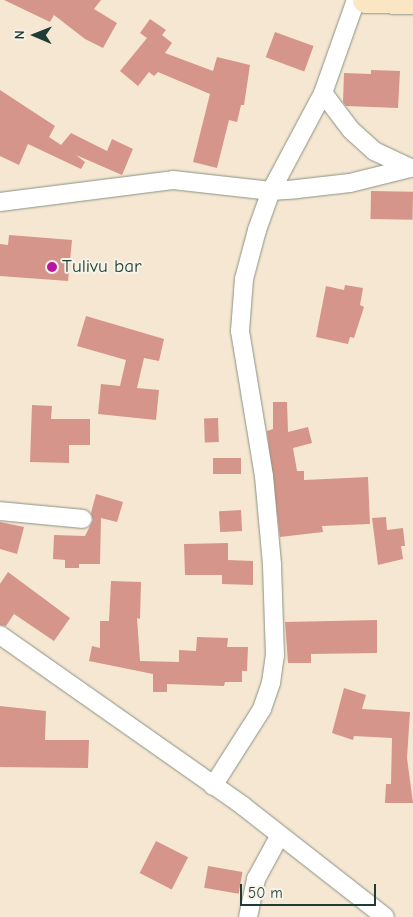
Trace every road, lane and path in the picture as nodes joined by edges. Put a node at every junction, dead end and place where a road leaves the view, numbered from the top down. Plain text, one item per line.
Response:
1 (356, 0) edge
2 (365, 0) edge
3 (413, 1) edge
4 (323, 93) junction
5 (411, 168) edge
6 (271, 191) junction
7 (0, 202) edge
8 (0, 511) edge
9 (83, 519) dead end
10 (0, 635) edge
11 (213, 786) junction
12 (280, 835) junction
13 (248, 917) edge
14 (385, 917) edge

1 - 4 street
2 - 3 street
4 - 5 street
4 - 6 street
5 - 6 street
6 - 7 street
6 - 11 street
8 - 9 street
10 - 11 street
11 - 12 street
12 - 13 street
12 - 14 street

